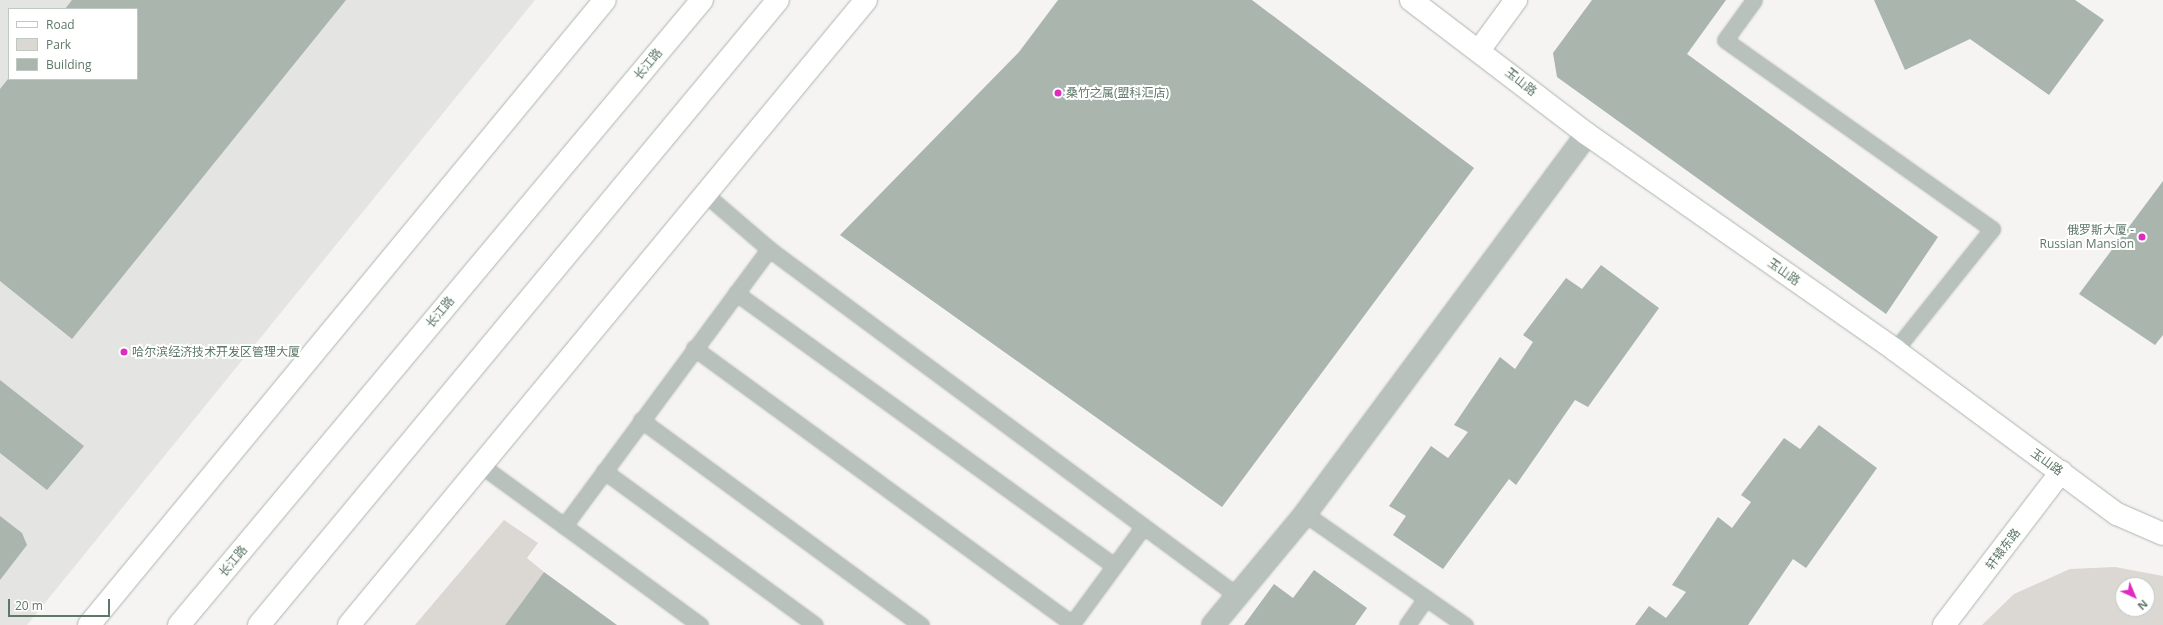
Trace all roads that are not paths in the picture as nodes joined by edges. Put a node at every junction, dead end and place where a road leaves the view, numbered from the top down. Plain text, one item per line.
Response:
1 (605, 0) edge
2 (702, 0) edge
3 (778, 0) edge
4 (866, 0) edge
5 (1411, 0) edge
6 (1516, 0) edge
7 (1754, 0) edge
8 (1480, 50) junction
9 (1587, 134) junction
10 (704, 193) junction
11 (769, 249) junction
12 (736, 293) junction
13 (694, 348) junction
14 (1895, 350) junction
15 (641, 420) junction
16 (482, 466) junction
17 (604, 471) junction
18 (2061, 472) junction
19 (1305, 514) junction
20 (564, 526) junction
21 (1143, 527) junction
22 (2163, 534) edge
23 (1114, 566) junction
24 (1235, 594) junction
25 (1426, 598) junction
26 (1071, 624) edge
27 (89, 625) edge
28 (179, 625) edge
29 (259, 625) edge
30 (349, 625) edge
31 (700, 625) edge
32 (815, 625) edge
33 (921, 625) edge
34 (1213, 625) edge
35 (1407, 625) edge
36 (1465, 625) edge
37 (1944, 625) edge

1 - 27 main road
2 - 28 main road, 长江路
3 - 29 main road
4 - 10 main road
5 - 8 main road, 玉山路
6 - 8 main road
7 - 14 lane
8 - 9 main road, 玉山路
9 - 14 main road, 玉山路
9 - 19 street
10 - 11 lane
10 - 16 main road
11 - 12 lane
11 - 21 lane
12 - 13 lane
12 - 23 lane
13 - 15 lane
13 - 26 lane
14 - 18 main road, 玉山路
15 - 17 lane
15 - 33 lane
16 - 20 lane
16 - 30 main road
17 - 20 lane
17 - 32 lane
18 - 22 main road, 玉山路
18 - 37 main road, 轩辕东路
19 - 24 street
19 - 25 lane
20 - 31 lane
21 - 23 lane
21 - 24 lane
23 - 26 lane
24 - 34 street
25 - 35 lane
25 - 36 lane

